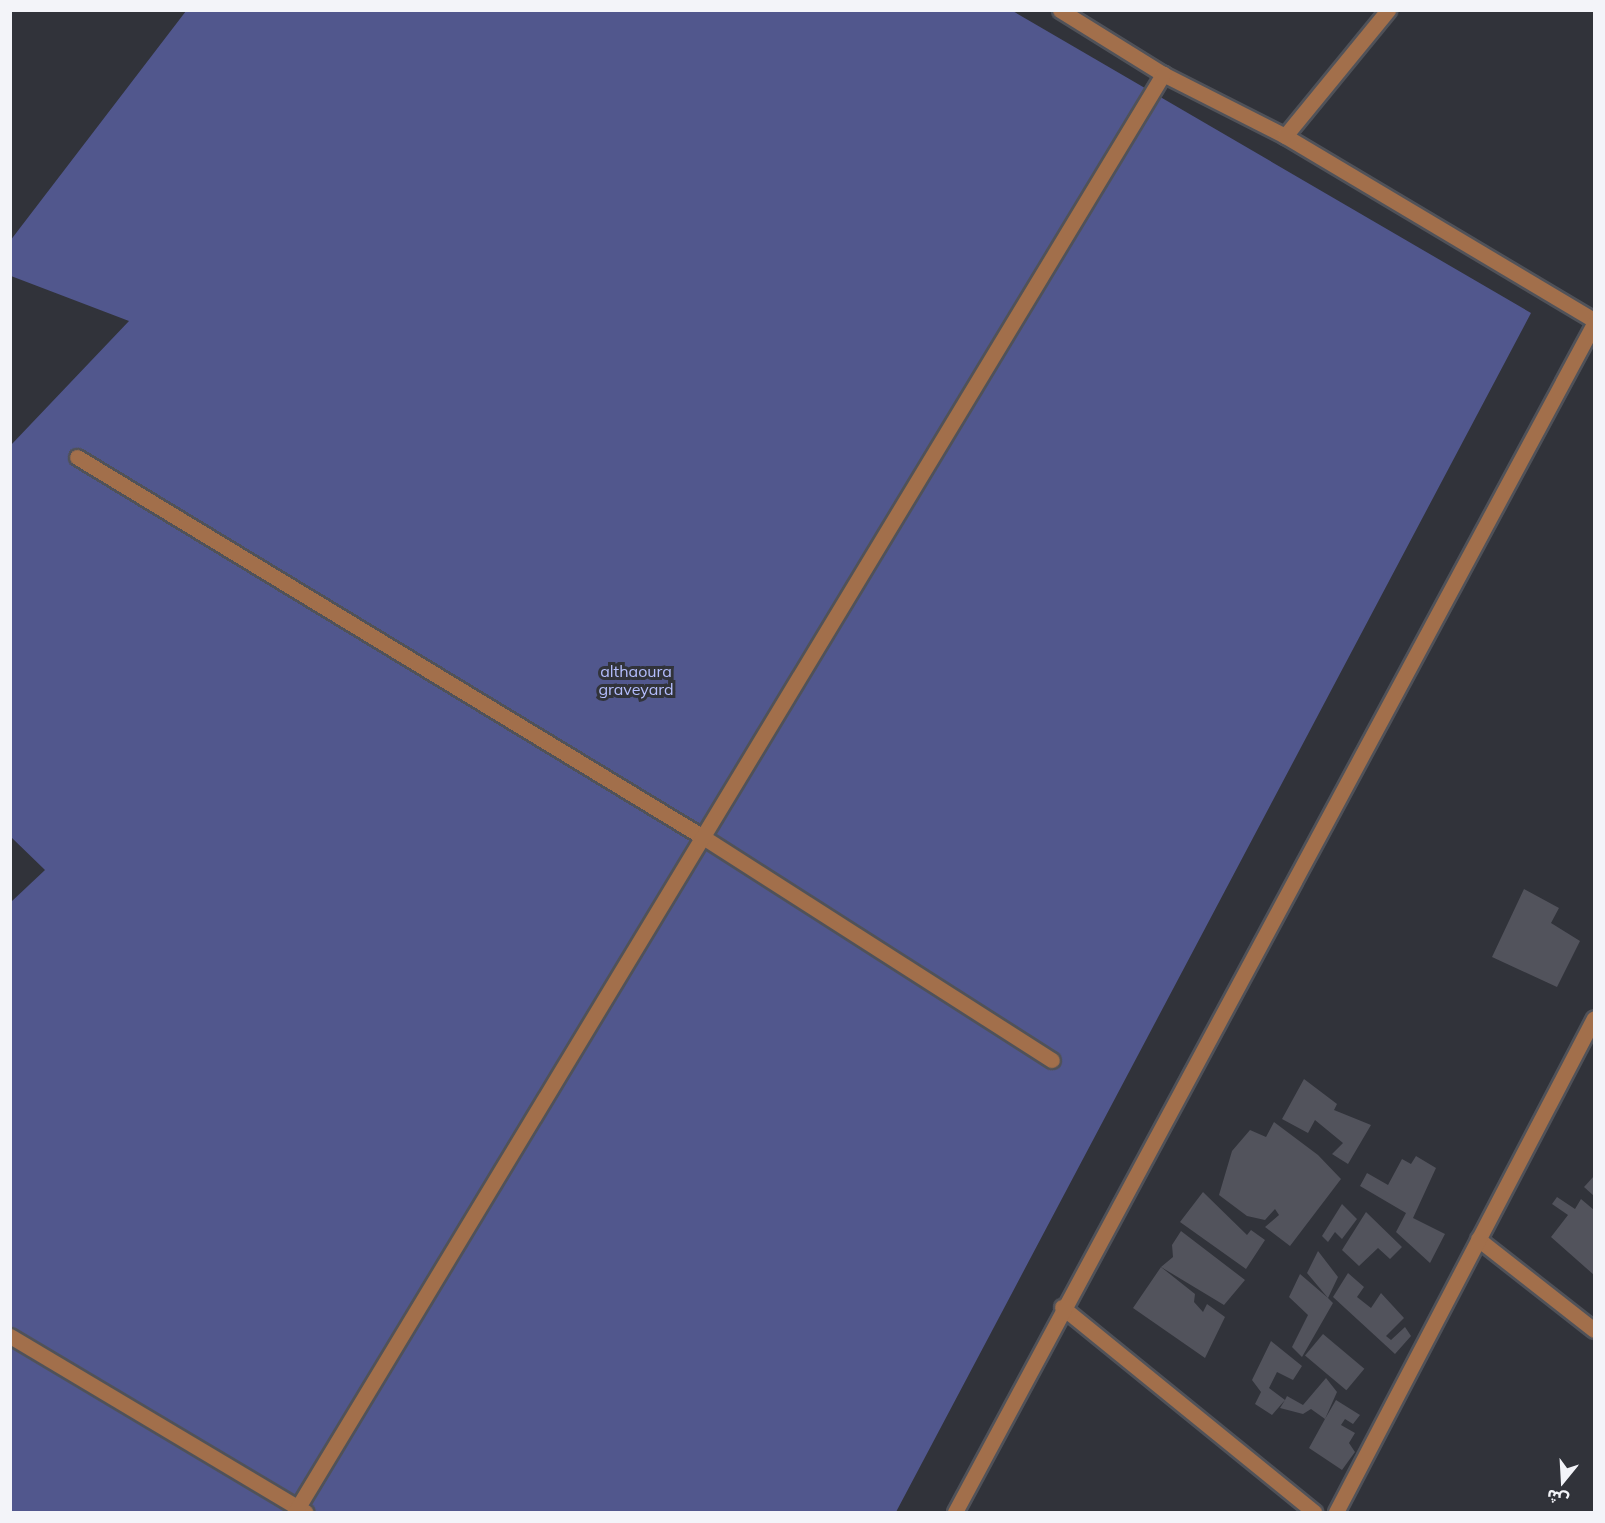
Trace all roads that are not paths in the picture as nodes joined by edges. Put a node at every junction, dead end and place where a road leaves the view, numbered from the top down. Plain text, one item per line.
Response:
1 (1060, 10) edge
2 (1388, 10) edge
3 (1163, 74) junction
4 (1285, 136) junction
5 (1594, 320) edge
6 (1594, 324) edge
7 (77, 457) dead end
8 (703, 837) junction
9 (1594, 1018) edge
10 (1052, 1060) dead end
11 (1478, 1239) junction
12 (1062, 1307) junction
13 (1594, 1330) edge
14 (10, 1336) edge
15 (299, 1511) edge
16 (955, 1512) edge
17 (1314, 1512) edge
18 (1336, 1512) edge

1 - 3 street
2 - 4 street
3 - 4 street
3 - 8 street
4 - 5 street
6 - 12 street
7 - 8 street
8 - 10 street
8 - 15 street
9 - 11 street
11 - 13 street
11 - 18 street
12 - 16 street
12 - 17 street
14 - 15 street

